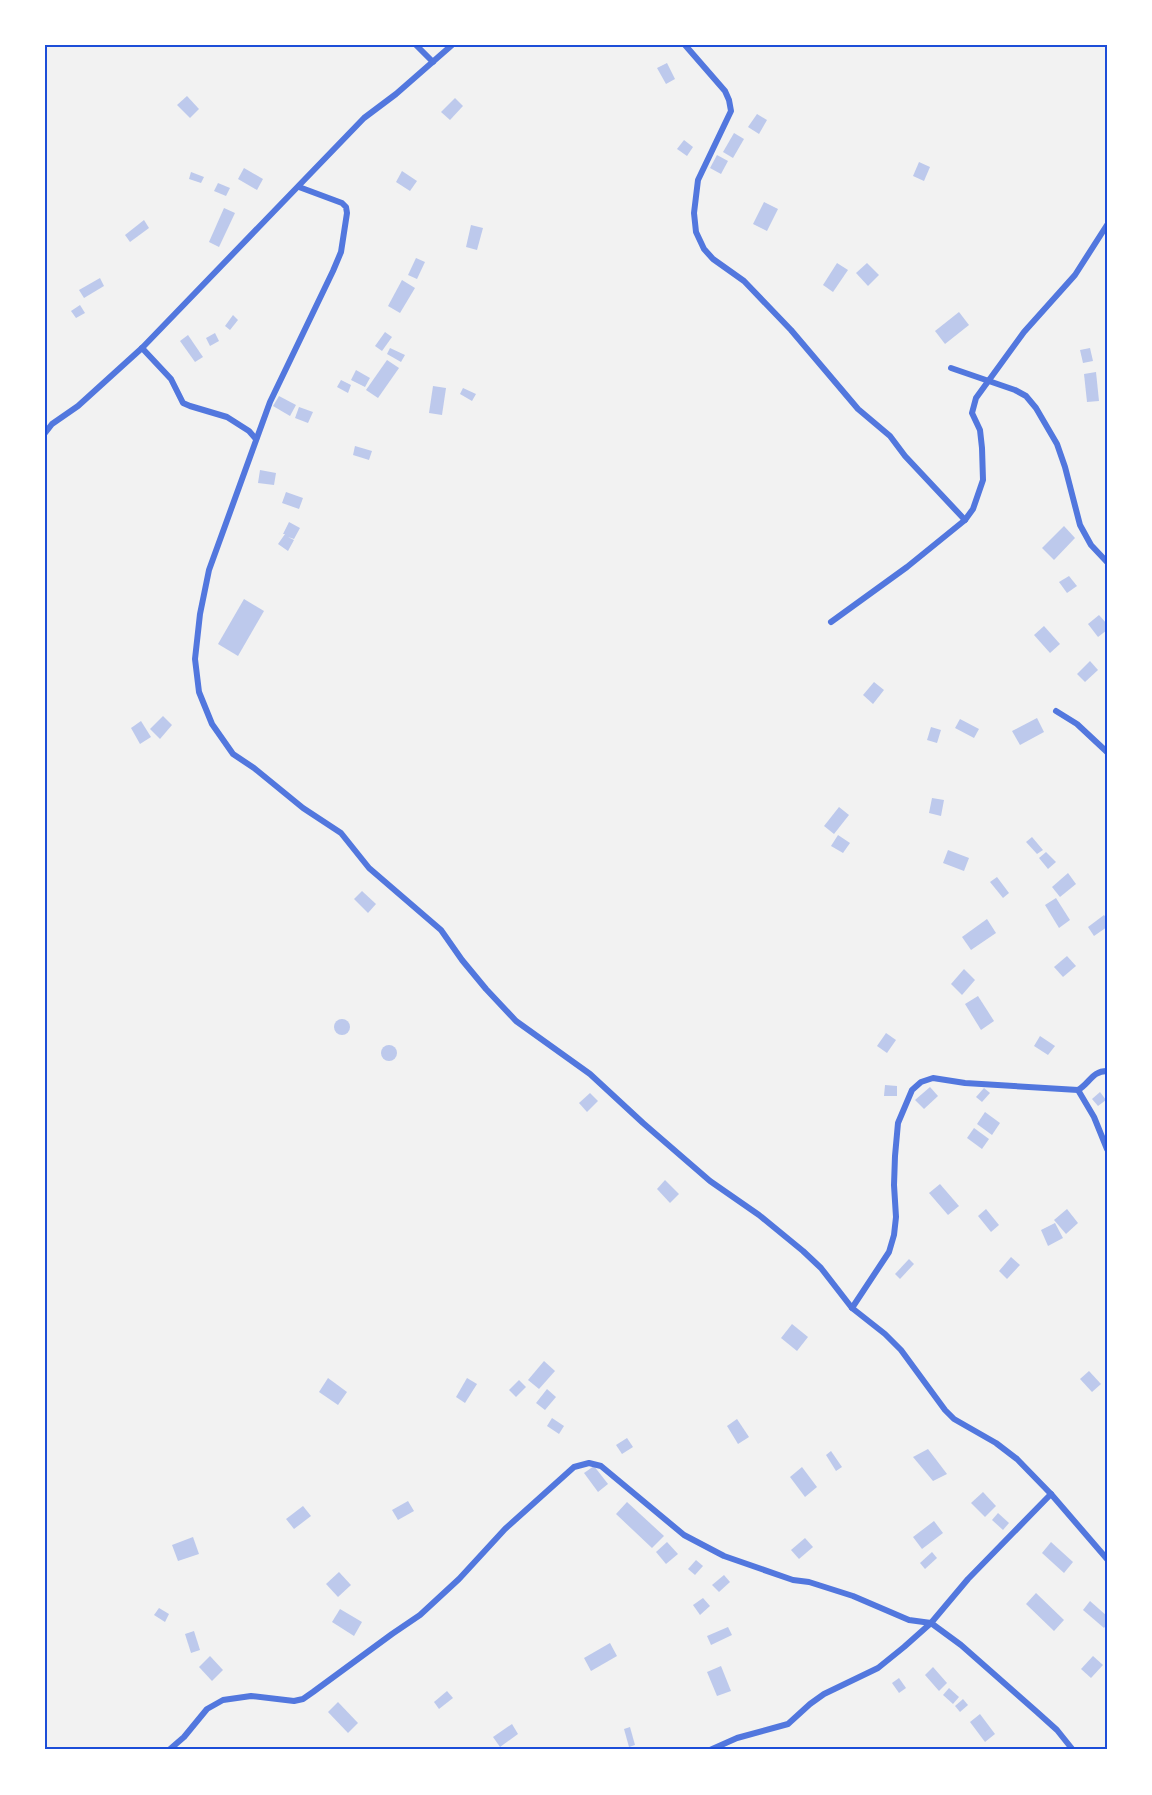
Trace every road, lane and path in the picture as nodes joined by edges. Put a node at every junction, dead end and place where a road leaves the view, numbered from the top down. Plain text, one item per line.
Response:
1 (417, 45) edge
2 (452, 45) edge
3 (685, 45) edge
4 (433, 62) junction
5 (299, 187) junction
6 (1107, 225) edge
7 (142, 348) junction
8 (951, 368) dead end
9 (988, 380) junction
10 (45, 433) edge
11 (256, 439) junction
12 (965, 520) junction
13 (1107, 562) edge
14 (831, 622) dead end
15 (1056, 711) dead end
16 (1107, 752) edge
17 (1107, 1071) edge
18 (1078, 1090) junction
19 (1107, 1149) edge
20 (852, 1308) junction
21 (1051, 1494) junction
22 (1107, 1559) edge
23 (931, 1623) junction
24 (169, 1750) edge
25 (710, 1750) edge
26 (1073, 1750) edge

1 - 4 street
2 - 4 street
3 - 12 street
4 - 5 street
5 - 7 street
5 - 11 street
6 - 9 street
7 - 10 street
7 - 11 street
8 - 9 street
9 - 12 street
9 - 13 street
11 - 20 street
12 - 14 street
15 - 16 street
17 - 18 street
18 - 19 street
18 - 20 street
20 - 21 street
21 - 22 street
21 - 23 street
23 - 24 street
23 - 25 street
23 - 26 street

